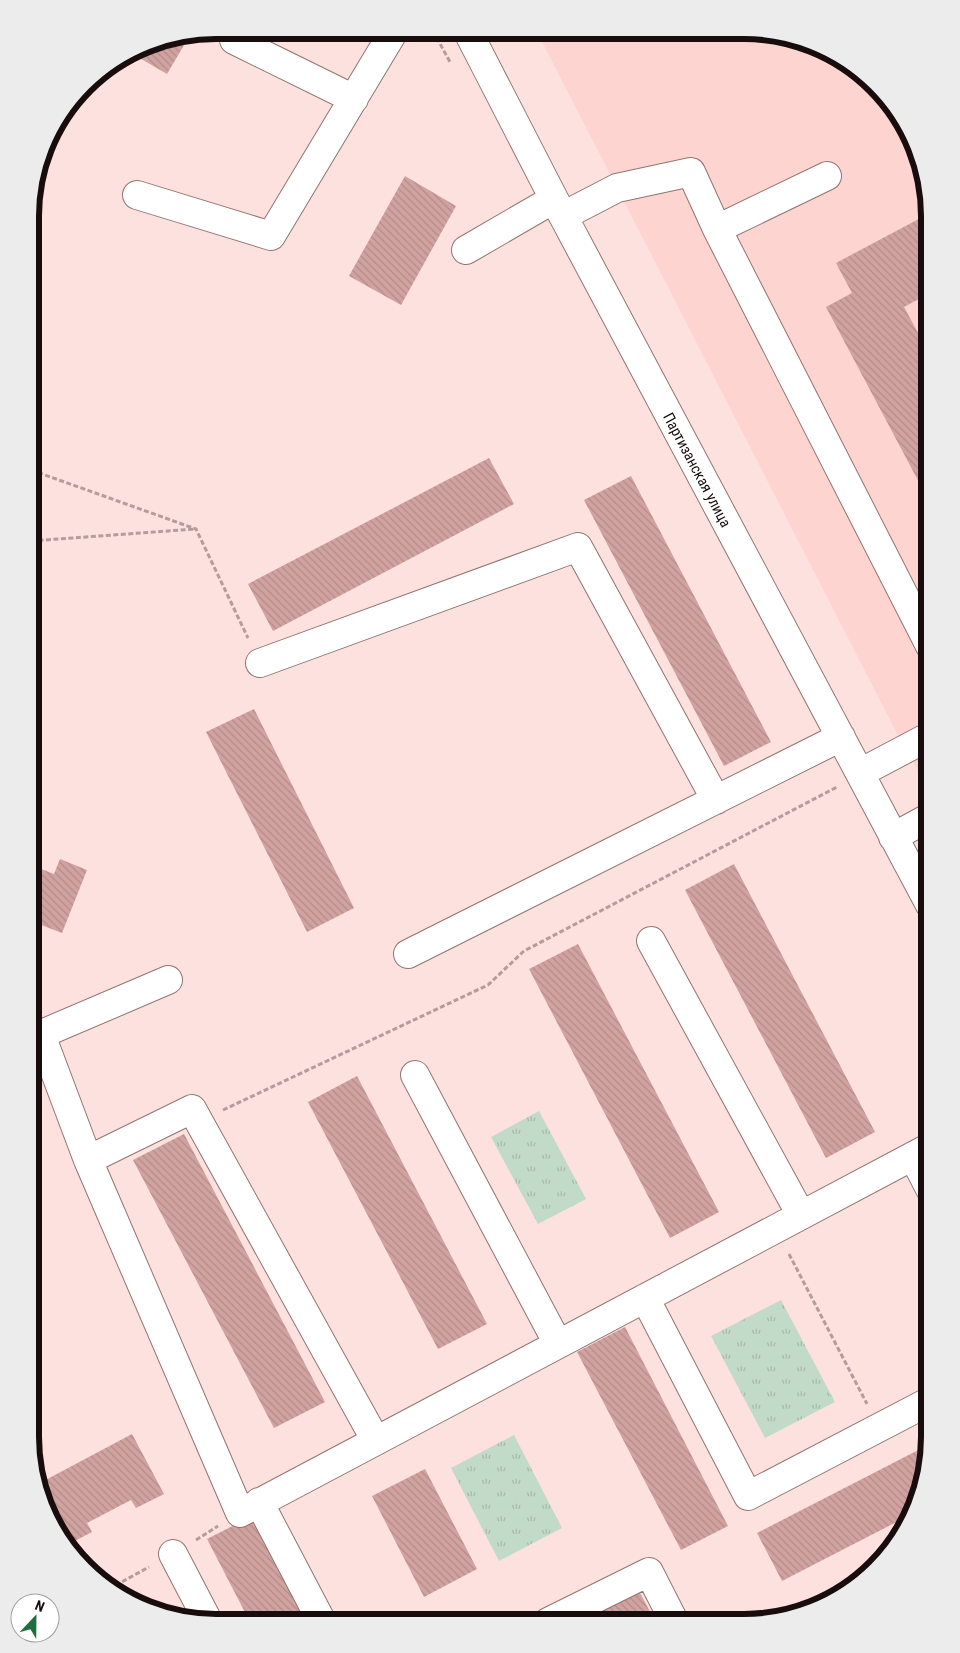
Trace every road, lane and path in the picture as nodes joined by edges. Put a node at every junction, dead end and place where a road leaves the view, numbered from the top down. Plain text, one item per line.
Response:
1 (389, 39) edge
2 (472, 39) edge
3 (234, 40) dead end
4 (354, 99) junction
5 (827, 176) dead end
6 (137, 195) dead end
7 (558, 208) junction
8 (717, 228) junction
9 (466, 250) dead end
10 (39, 473) edge
11 (196, 529) junction
12 (39, 539) edge
13 (921, 628) edge
14 (260, 664) joint
15 (841, 738) junction
16 (921, 741) edge
17 (850, 779) junction
18 (716, 800) junction
19 (921, 822) edge
20 (893, 837) junction
21 (921, 888) edge
22 (651, 941) dead end
23 (408, 954) dead end
24 (168, 980) dead end
25 (39, 1036) edge
26 (39, 1044) edge
27 (415, 1075) dead end
28 (200, 1121) junction
29 (921, 1152) edge
30 (88, 1160) junction
31 (801, 1215) junction
32 (776, 1229) junction
33 (644, 1298) junction
34 (558, 1344) junction
35 (921, 1407) edge
36 (879, 1428) junction
37 (376, 1440) junction
38 (259, 1502) junction
39 (173, 1554) dead end
40 (204, 1614) edge
41 (318, 1614) edge
42 (564, 1614) edge
43 (670, 1614) edge

1 - 4 street
2 - 7 street, Партизанская улица
3 - 4 street
4 - 6 street
5 - 8 street
7 - 8 street
7 - 9 street
7 - 15 street, Партизанская улица
8 - 13 street
10 - 11 path
11 - 12 path
11 - 14 path
14 - 18 street
15 - 17 street, Партизанская улица
15 - 18 street
16 - 17 street
17 - 20 street, Партизанская улица
17 - 28 path
18 - 23 street
19 - 20 street
20 - 21 street, Партизанская улица
22 - 31 street
24 - 25 street
26 - 30 street
27 - 34 street
28 - 30 street
28 - 37 street
29 - 31 street
30 - 38 street
31 - 32 street
32 - 33 street
32 - 36 path
33 - 34 street
33 - 36 street
34 - 37 street
35 - 36 street
37 - 38 street
38 - 41 street
39 - 40 street
42 - 43 street

